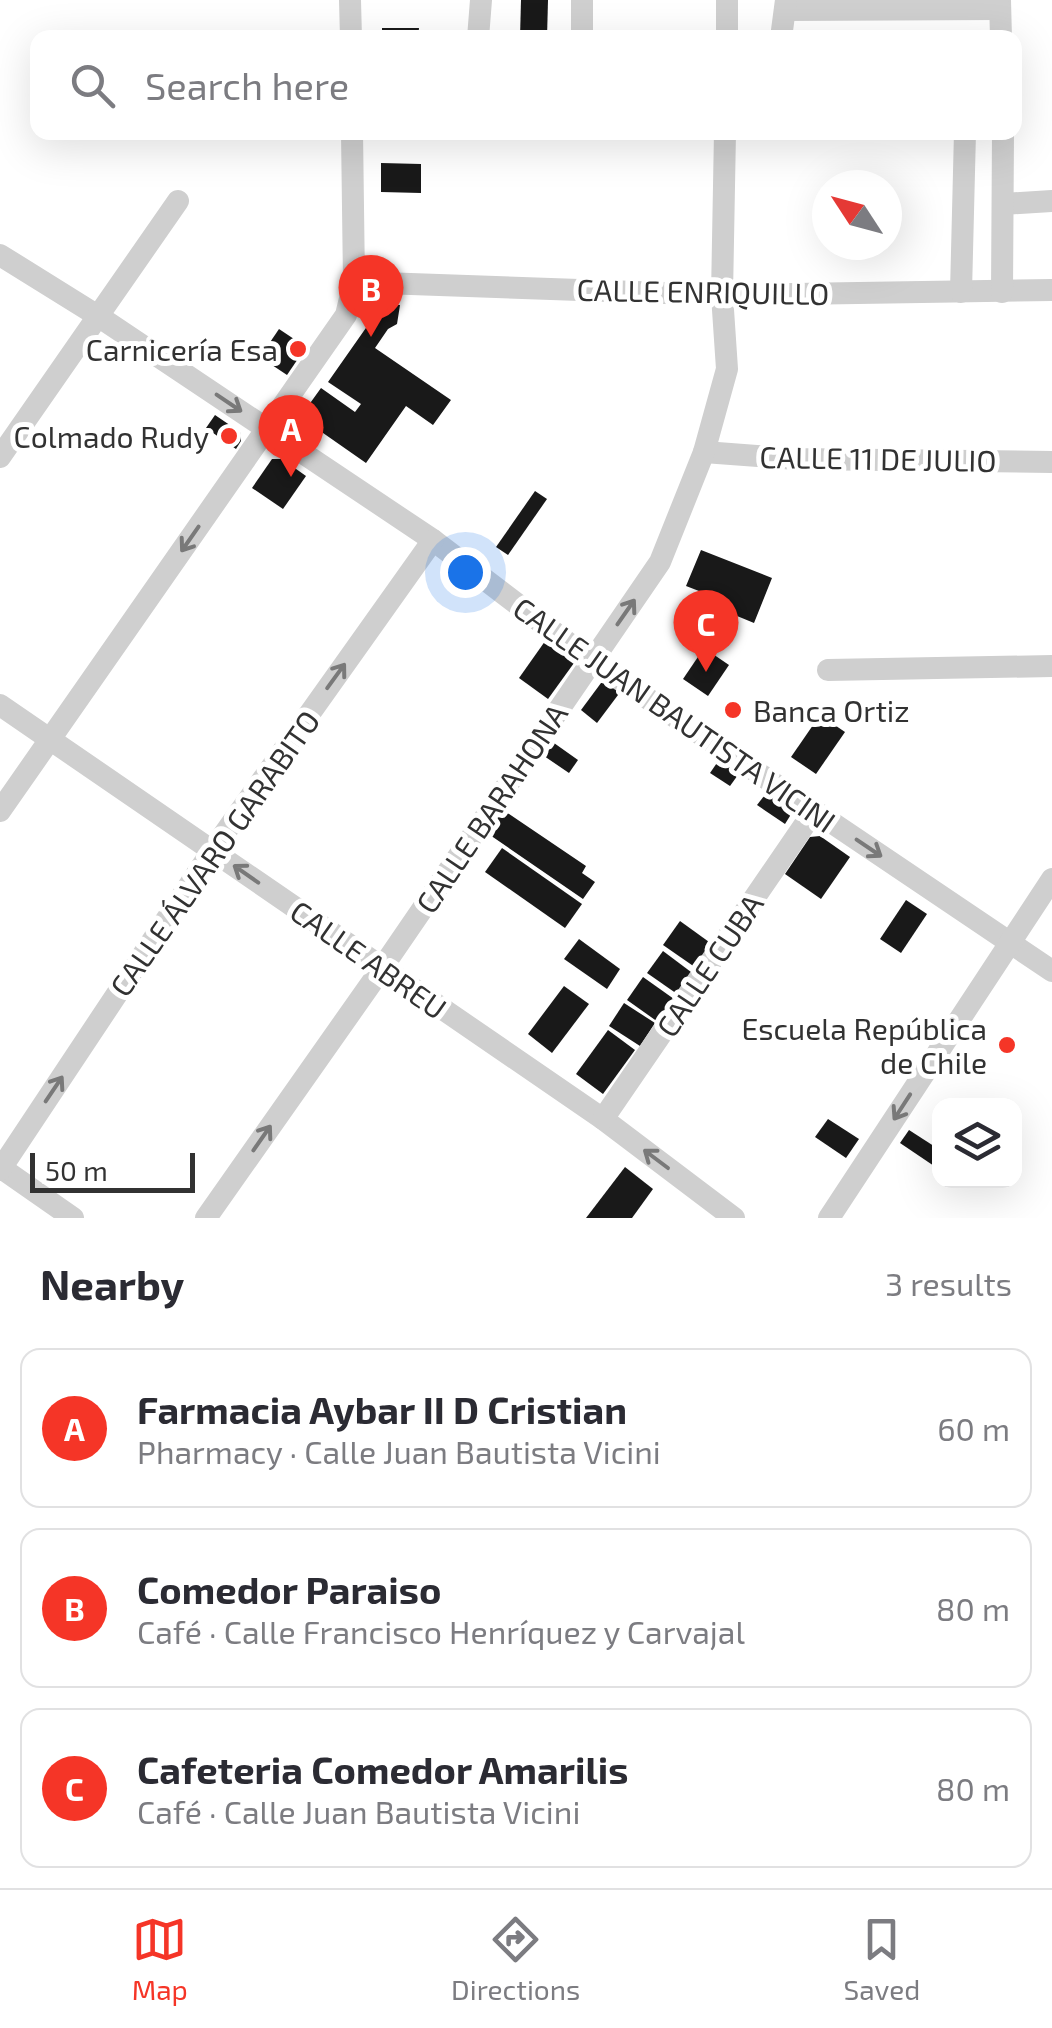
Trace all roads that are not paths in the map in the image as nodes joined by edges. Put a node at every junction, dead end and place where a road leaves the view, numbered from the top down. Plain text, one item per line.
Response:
1 (350, 0) edge
2 (480, 0) edge
3 (582, 0) edge
4 (728, 0) edge
5 (1000, 4) edge
6 (786, 5) edge
7 (350, 30) edge
8 (478, 30) edge
9 (582, 30) edge
10 (727, 30) edge
11 (782, 30) edge
12 (1001, 30) edge
13 (352, 140) edge
14 (725, 140) edge
15 (966, 140) edge
16 (1003, 140) edge
17 (1052, 201) edge
18 (178, 202) dead end
19 (1002, 204) junction
20 (0, 255) edge
21 (354, 282) junction
22 (1052, 290) edge
23 (961, 292) junction
24 (1002, 292) junction
25 (722, 295) junction
26 (98, 316) junction
27 (268, 430) junction
28 (704, 452) junction
29 (0, 457) edge
30 (1052, 462) edge
31 (433, 540) junction
32 (592, 661) junction
33 (1052, 666) edge
34 (828, 670) dead end
35 (0, 705) edge
36 (49, 739) junction
37 (814, 811) junction
38 (0, 812) edge
39 (212, 851) junction
40 (1052, 879) edge
41 (1010, 944) junction
42 (382, 968) junction
43 (1052, 972) edge
44 (604, 1120) junction
45 (0, 1168) edge
46 (74, 1218) edge
47 (206, 1218) edge
48 (734, 1218) edge
49 (829, 1218) edge

1 - 7 street
2 - 8 street
3 - 9 street
4 - 10 street
5 - 6 street
5 - 12 street
6 - 11 street
13 - 21 street
14 - 25 street, CALLE BARAHONA
15 - 23 street
16 - 19 street
17 - 19 street
18 - 26 street
19 - 24 street
20 - 26 street, CALLE JUAN BAUTISTA VICINI
21 - 25 street, CALLE ENRIQUILLO
21 - 27 street
22 - 24 street, CALLE ENRIQUILLO
23 - 24 street, CALLE ENRIQUILLO
23 - 25 street, CALLE ENRIQUILLO
25 - 28 street, CALLE BARAHONA
26 -> 27 street, CALLE JUAN BAUTISTA VICINI
26 - 29 street
27 - 31 street, CALLE JUAN BAUTISTA VICINI
27 -> 36 street
28 - 30 street, CALLE 11 DE JULIO
32 -> 28 street, CALLE BARAHONA
31 - 32 street, CALLE JUAN BAUTISTA VICINI
39 -> 31 street, CALLE ÁLVARO GARABITO
32 - 37 street, CALLE JUAN BAUTISTA VICINI
32 - 42 street, CALLE BARAHONA
33 - 34 street
35 - 36 street, CALLE ABREU
36 - 38 street
36 - 39 street, CALLE ABREU
37 -> 41 street, CALLE JUAN BAUTISTA VICINI
37 - 44 street, CALLE CUBA
42 -> 39 street, CALLE ABREU
45 -> 39 street, CALLE ÁLVARO GARABITO
40 - 41 street
41 - 43 street, CALLE JUAN BAUTISTA VICINI
41 -> 49 street
42 - 44 street, CALLE ABREU
47 -> 42 street, CALLE BARAHONA
48 -> 44 street, CALLE ABREU
45 - 46 street

